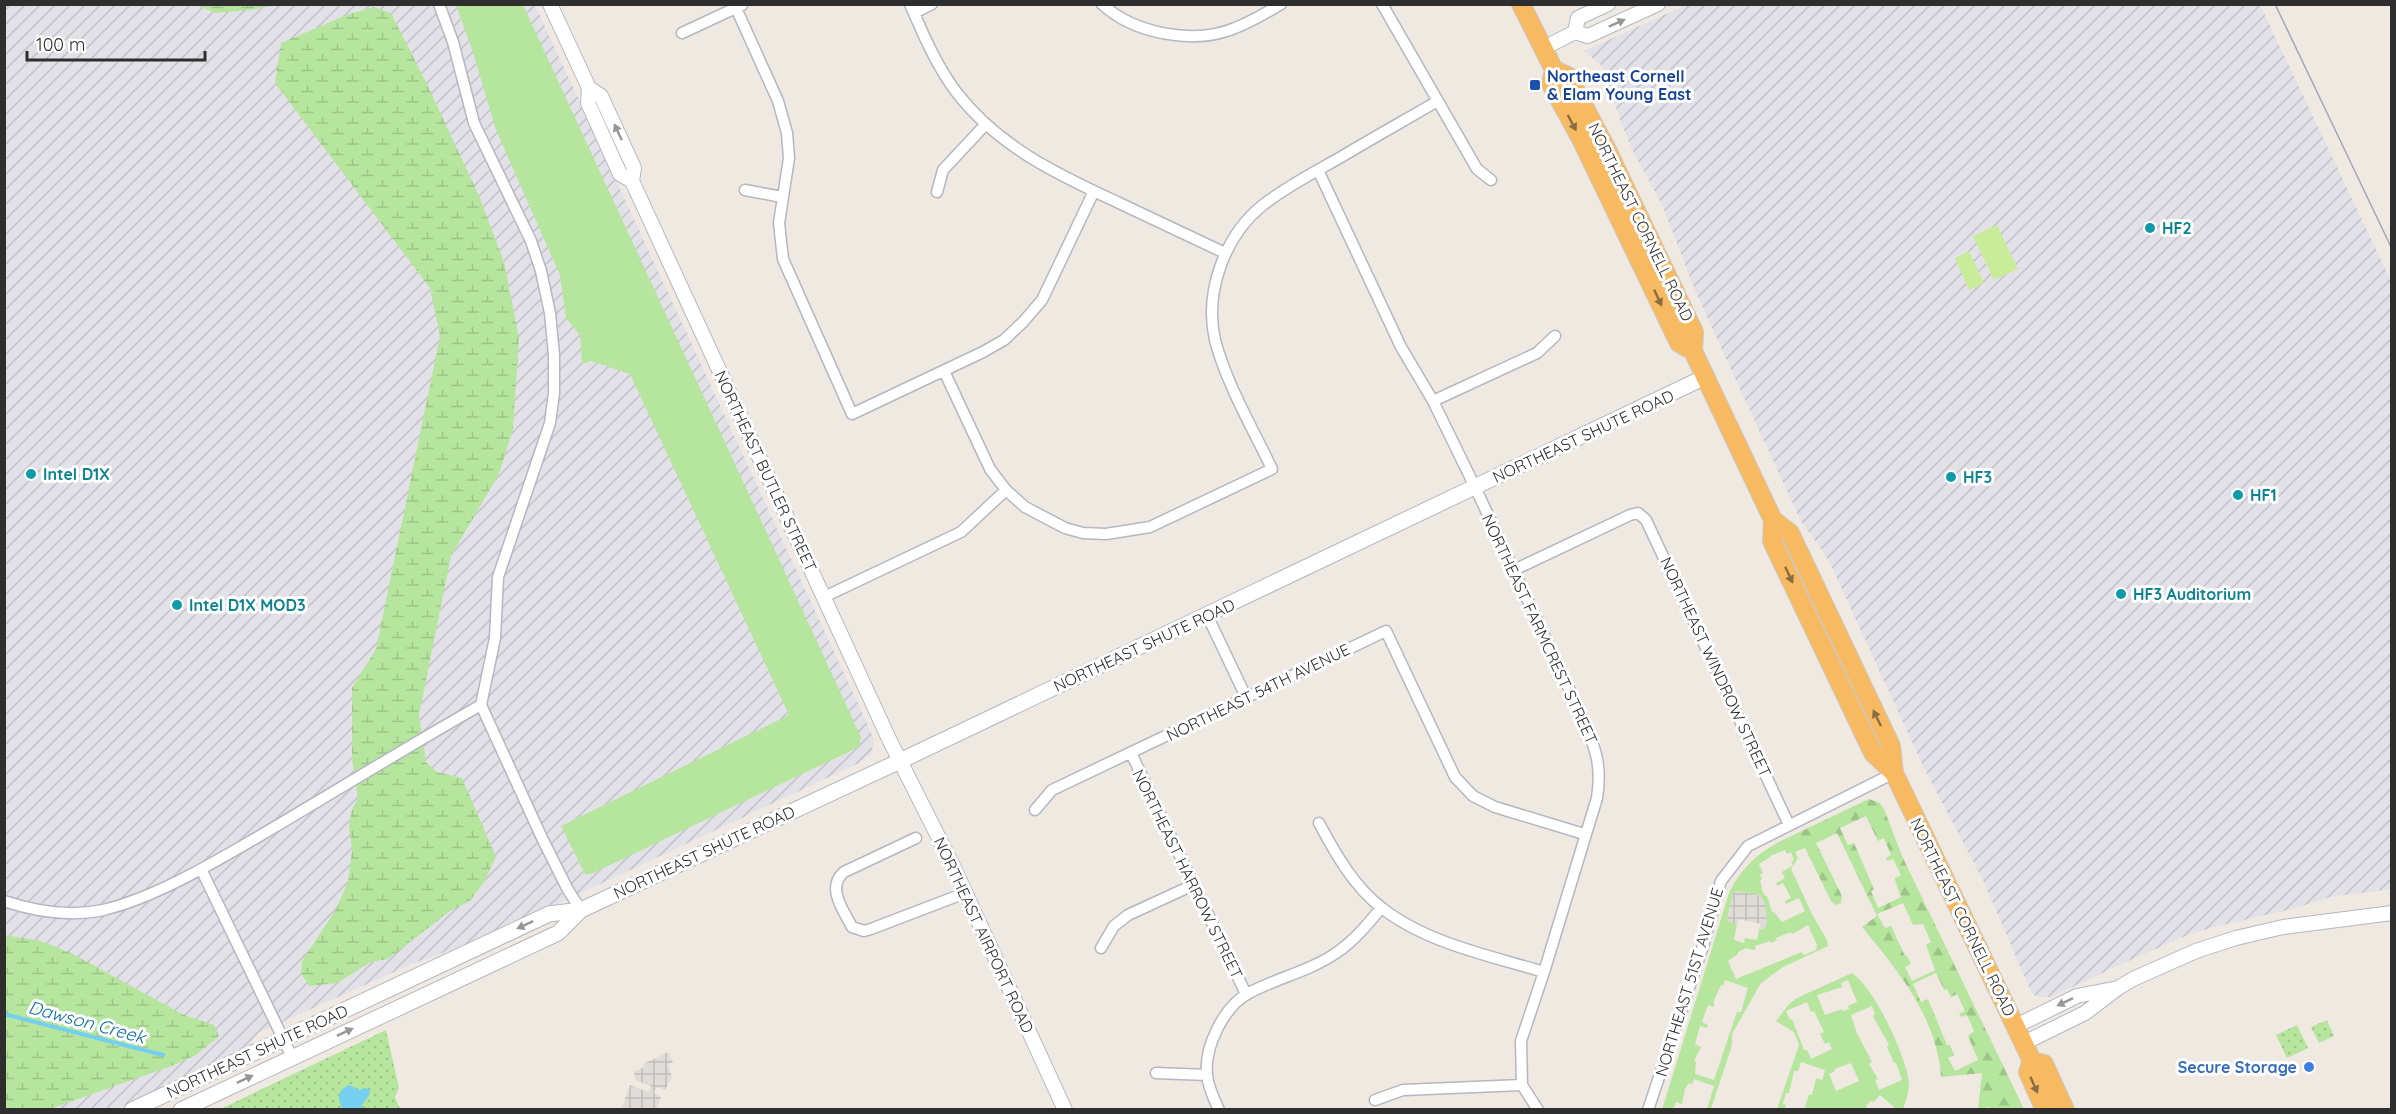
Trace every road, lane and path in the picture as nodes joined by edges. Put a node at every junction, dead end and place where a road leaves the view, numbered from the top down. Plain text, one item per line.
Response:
1 (439, 4) edge
2 (550, 4) edge
3 (932, 4) edge
4 (1102, 4) edge
5 (1382, 4) edge
6 (1521, 4) edge
7 (1608, 4) edge
8 (1658, 4) edge
9 (739, 6) edge
10 (1273, 6) edge
11 (912, 9) edge
12 (1575, 32) junction
13 (682, 33) dead end
14 (1544, 48) junction
15 (1436, 102) junction
16 (985, 125) junction
17 (1318, 170) junction
18 (1491, 180) dead end
19 (745, 190) dead end
20 (938, 192) dead end
21 (1094, 192) junction
22 (782, 197) junction
23 (1225, 253) junction
24 (1555, 336) dead end
25 (944, 371) junction
26 (1706, 377) junction
27 (1433, 401) junction
28 (1475, 487) junction
29 (1006, 490) junction
30 (1514, 570) junction
31 (824, 597) junction
32 (1207, 615) junction
33 (1246, 697) junction
34 (481, 705) junction
35 (1131, 753) junction
36 (900, 761) junction
37 (1894, 773) junction
38 (1035, 810) dead end
39 (1319, 823) dead end
40 (1789, 825) junction
41 (1584, 834) junction
42 (916, 838) dead end
43 (201, 869) junction
44 (1193, 885) junction
45 (965, 893) junction
46 (4, 901) edge
47 (1381, 908) junction
48 (581, 910) junction
49 (2391, 914) edge
50 (1101, 948) dead end
51 (1544, 972) junction
52 (1246, 994) junction
53 (2020, 1034) junction
54 (283, 1039) junction
55 (292, 1057) junction
56 (2032, 1061) junction
57 (1156, 1073) dead end
58 (1207, 1075) junction
59 (1522, 1085) junction
60 (1375, 1100) dead end
61 (132, 1110) edge
62 (181, 1110) edge
63 (1065, 1110) edge
64 (1219, 1110) edge
65 (1538, 1110) edge
66 (1648, 1110) edge
67 (2045, 1110) edge
68 (2065, 1110) edge

1 - 34 street
2 - 31 street, NORTHEAST BUTLER STREET
3 - 11 street
4 - 10 street
5 - 15 street
6 - 14 highway, NORTHEAST CORNELL ROAD
7 - 12 street
12 -> 8 street
9 - 13 street
9 - 22 street
11 - 16 street
12 - 14 street
14 - 26 highway, NORTHEAST CORNELL ROAD
15 - 17 street
15 - 18 street
16 - 20 street
16 - 21 street
17 - 23 street
17 - 27 street, NORTHEAST FARMCREST STREET
19 - 22 street
21 - 23 street
21 - 25 street
22 - 25 street
23 - 29 street
24 - 27 street
25 - 29 street
26 - 28 main road, NORTHEAST SHUTE ROAD
26 - 37 highway, NORTHEAST CORNELL ROAD
27 - 28 street, NORTHEAST FARMCREST STREET
28 - 30 street, NORTHEAST FARMCREST STREET
28 - 32 main road, NORTHEAST SHUTE ROAD
29 - 31 street
30 - 40 street, NORTHEAST WINDROW STREET
30 - 41 street, NORTHEAST FARMCREST STREET
31 - 36 street, NORTHEAST BUTLER STREET
32 - 33 street
32 - 36 main road, NORTHEAST SHUTE ROAD
33 - 35 street, NORTHEAST 54TH AVENUE
33 - 41 street, NORTHEAST 54TH AVENUE
34 - 43 street
34 - 48 street
35 - 38 street, NORTHEAST 54TH AVENUE
35 - 44 street, NORTHEAST HARROW STREET
36 - 45 street, NORTHEAST AIRPORT ROAD
36 - 48 main road, NORTHEAST SHUTE ROAD
37 - 40 street, NORTHEAST 51ST AVENUE
37 - 53 highway, NORTHEAST CORNELL ROAD
39 - 47 street
40 - 66 street, NORTHEAST 51ST AVENUE
41 - 51 street, NORTHEAST FARMCREST STREET
42 - 45 street
43 - 46 street
43 - 54 street
44 - 50 street
44 - 52 street, NORTHEAST HARROW STREET
45 - 63 street, NORTHEAST AIRPORT ROAD
47 - 51 street
47 - 52 street
48 -> 54 main road, NORTHEAST SHUTE ROAD
55 -> 48 main road, NORTHEAST SHUTE ROAD
49 - 53 street
51 - 59 street, NORTHEAST FARMCREST STREET
52 - 58 street
53 - 56 highway, NORTHEAST CORNELL ROAD
54 - 55 street
54 - 61 main road, NORTHEAST SHUTE ROAD
62 -> 55 main road, NORTHEAST SHUTE ROAD
56 -> 67 highway, NORTHEAST CORNELL ROAD
56 - 68 highway, NORTHEAST CORNELL ROAD
57 - 58 street
58 - 64 street
59 - 60 street
59 - 65 street

